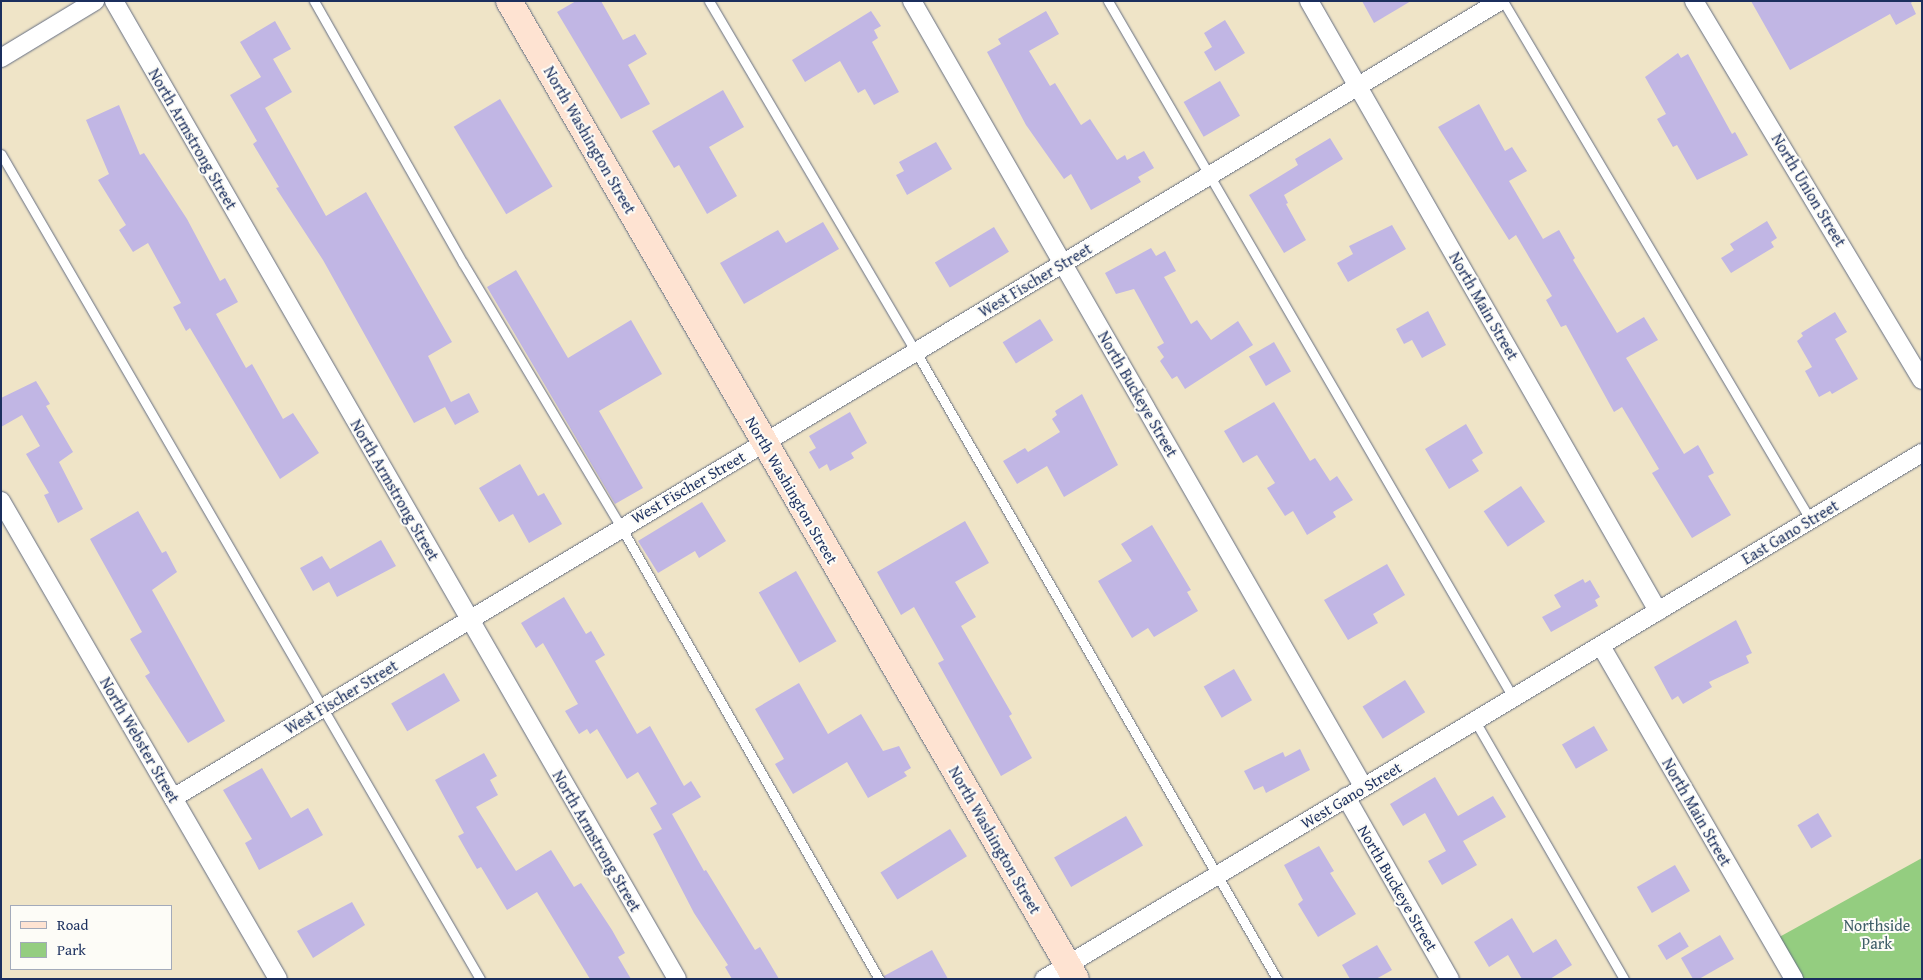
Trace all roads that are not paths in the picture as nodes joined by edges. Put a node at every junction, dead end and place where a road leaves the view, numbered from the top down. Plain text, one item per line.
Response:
1 (95, 1) edge
2 (114, 1) edge
3 (314, 1) edge
4 (510, 1) edge
5 (709, 1) edge
6 (912, 1) edge
7 (1108, 1) edge
8 (1309, 1) edge
9 (1501, 1) edge
10 (1694, 1) edge
11 (1, 58) edge
12 (1358, 86) junction
13 (1, 154) edge
14 (1211, 176) junction
15 (1063, 262) junction
16 (916, 352) junction
17 (1922, 380) edge
18 (765, 442) junction
19 (1922, 453) edge
20 (1, 501) edge
21 (1810, 519) junction
22 (621, 526) junction
23 (1658, 611) junction
24 (470, 621) junction
25 (1601, 646) junction
26 (1514, 698) junction
27 (323, 708) junction
28 (1475, 721) junction
29 (1363, 786) junction
30 (1346, 797) junction
31 (174, 798) junction
32 (1219, 876) junction
33 (1071, 972) edge
34 (278, 979) edge
35 (480, 979) edge
36 (677, 979) edge
37 (879, 979) edge
38 (1044, 979) edge
39 (1276, 979) edge
40 (1450, 979) edge
41 (1624, 979) edge
42 (1794, 979) edge

1 - 11 street
2 - 24 street, North Armstrong Street
3 - 22 lane
4 - 18 main road, North Washington Street
5 - 16 lane
6 - 15 street, North Buckeye Street
7 - 14 lane
8 - 12 street, North Main Street
9 - 12 street, West Fischer Street
9 - 21 lane
10 - 17 street, North Union Street
12 - 14 street, West Fischer Street
12 - 23 street, North Main Street
13 - 27 lane
14 - 15 street, West Fischer Street
14 - 26 lane
15 - 16 street, West Fischer Street
15 - 29 street, North Buckeye Street
16 - 18 street, West Fischer Street
16 - 32 lane
18 - 22 street, West Fischer Street
18 - 33 main road, North Washington Street
19 - 21 street, East Gano Street
20 - 31 street, North Webster Street
21 - 23 street, East Gano Street
22 - 24 street, West Fischer Street
22 - 37 lane
23 - 25 street, West Gano Street
24 - 27 street, West Fischer Street
24 - 36 street, North Armstrong Street
25 - 26 street, West Gano Street
25 - 42 street, North Main Street
26 - 28 street, West Gano Street
27 - 31 street, West Fischer Street
27 - 35 lane
28 - 29 street, West Gano Street
28 - 41 lane
29 - 30 street, West Gano Street
30 - 32 street, West Gano Street
30 - 40 street, North Buckeye Street
31 - 34 street, North Webster Street
32 - 33 street, West Gano Street
32 - 39 lane
33 - 38 street, West Gano Street

